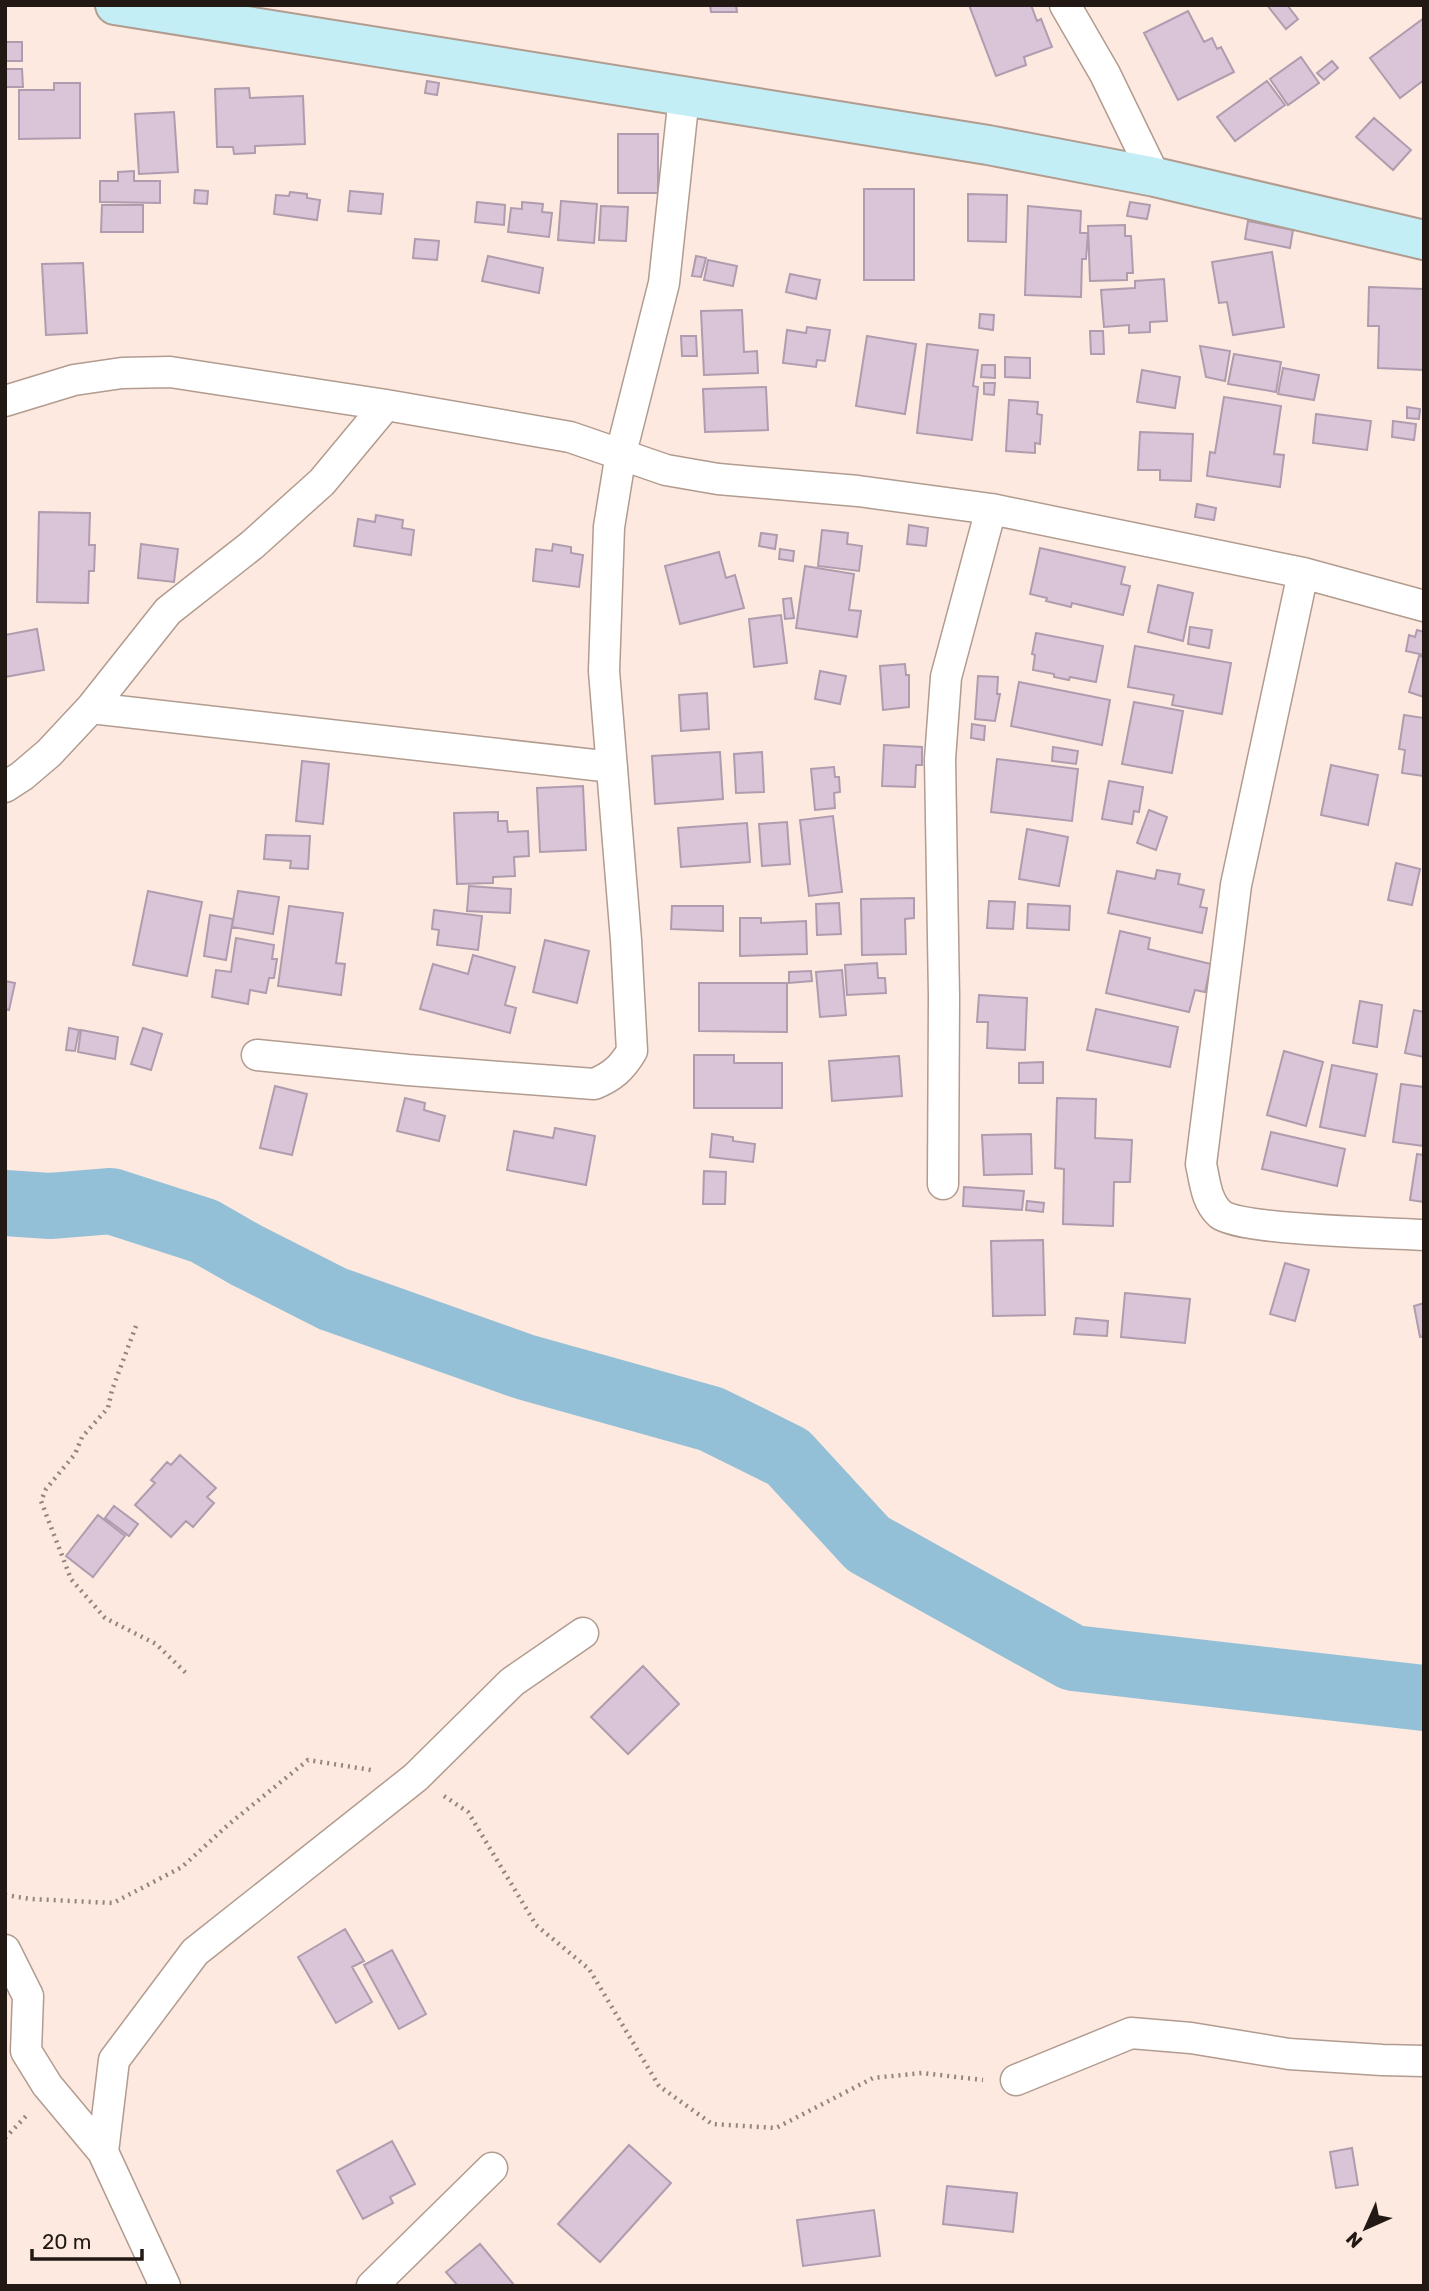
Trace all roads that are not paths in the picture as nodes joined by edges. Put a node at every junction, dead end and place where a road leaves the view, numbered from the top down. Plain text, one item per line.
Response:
1 (115, 5) edge
2 (1065, 5) edge
3 (198, 11) edge
4 (684, 96) junction
5 (1155, 177) junction
6 (1424, 240) edge
7 (5, 401) edge
8 (386, 405) junction
9 (621, 453) junction
10 (991, 509) junction
11 (1303, 573) junction
12 (1424, 606) edge
13 (90, 708) junction
14 (612, 767) junction
15 (5, 787) edge
16 (257, 1055) dead end
17 (943, 1184) dead end
18 (1424, 1235) edge
19 (583, 1633) dead end
20 (5, 1950) edge
21 (1424, 2061) edge
22 (1016, 2080) road end
23 (103, 2152) junction
24 (492, 2168) dead end
25 (165, 2286) edge
26 (372, 2286) edge

1 - 3 street
2 - 5 street
3 - 4 street
4 - 5 street
4 - 9 street
5 - 6 street
7 - 8 street
8 - 9 street
8 - 13 street
9 - 10 street
9 - 14 street
10 - 11 street
10 - 17 street
11 - 12 street
11 - 18 street
13 - 14 street
13 - 15 street
14 - 16 street
19 - 23 street
20 - 23 street
21 - 22 street
23 - 25 street
24 - 26 street

